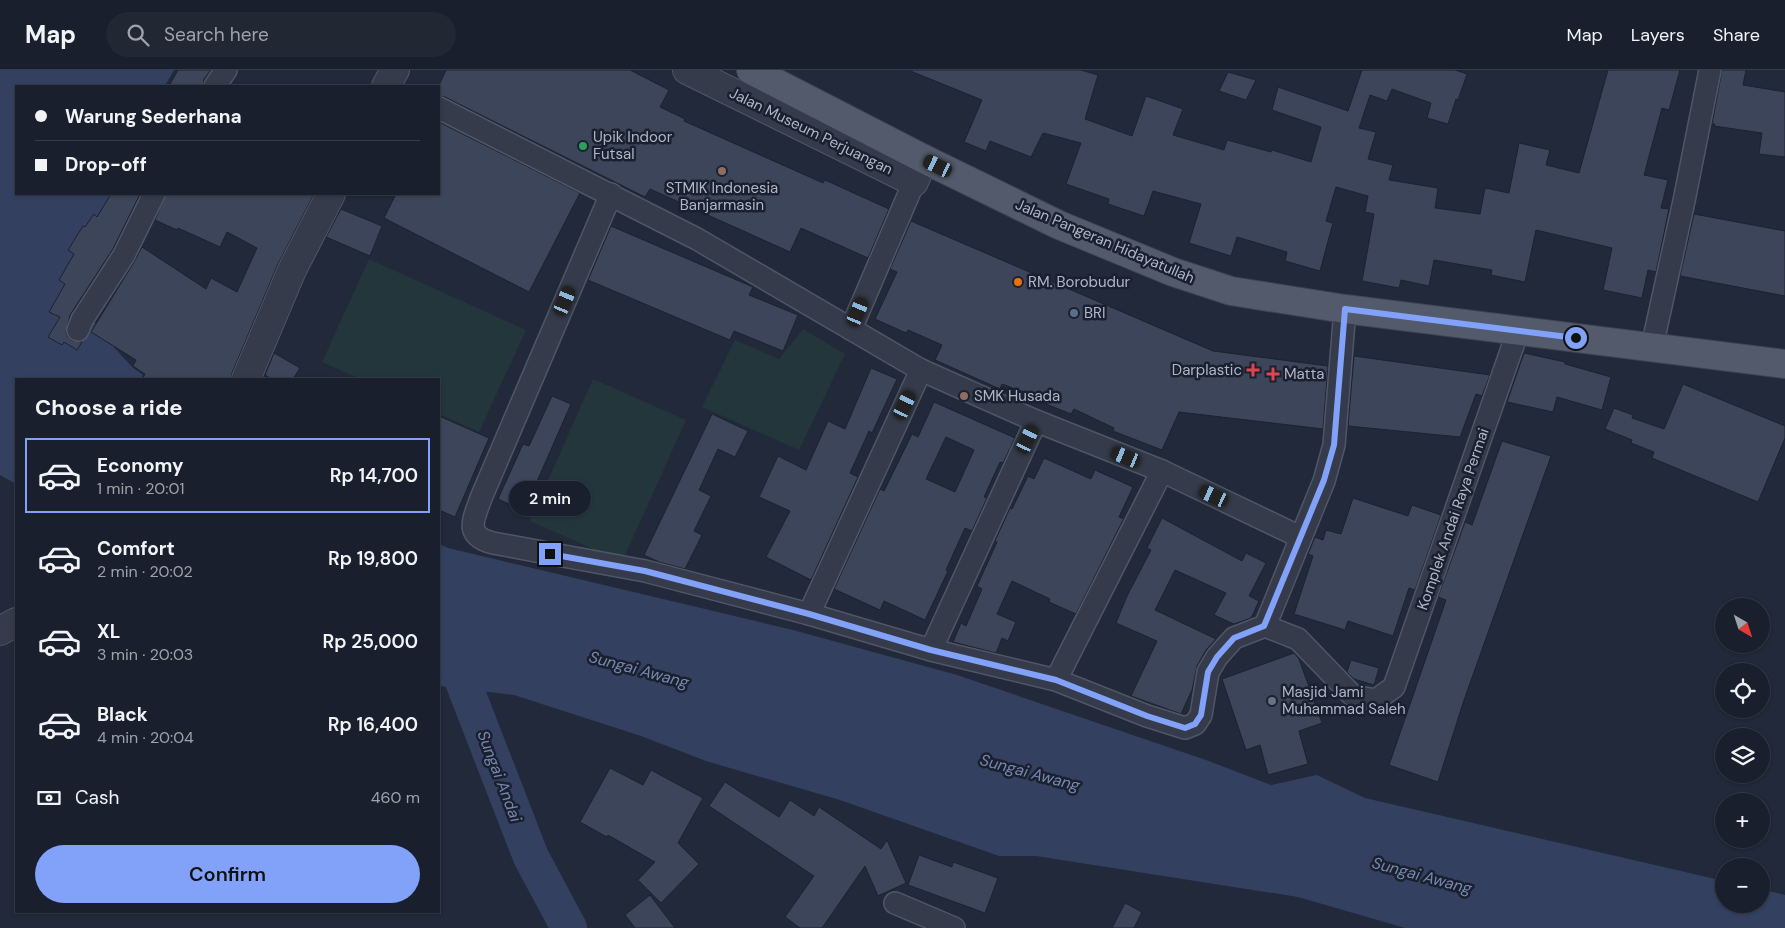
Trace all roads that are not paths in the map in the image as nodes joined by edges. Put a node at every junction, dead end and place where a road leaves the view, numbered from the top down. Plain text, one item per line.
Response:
1 (226, 70) edge
2 (687, 70) edge
3 (751, 70) edge
4 (1710, 70) edge
5 (215, 85) edge
6 (440, 108) edge
7 (919, 170) junction
8 (611, 194) junction
9 (154, 195) edge
10 (330, 195) edge
11 (1345, 309) junction
12 (851, 329) junction
13 (78, 330) dead end
14 (1518, 331) junction
15 (1652, 347) junction
16 (1785, 364) edge
17 (921, 370) junction
18 (246, 378) edge
19 (1036, 422) junction
20 (1162, 471) junction
21 (1300, 537) junction
22 (809, 614) junction
23 (15, 623) edge
24 (1264, 626) junction
25 (0, 631) edge
26 (931, 650) junction
27 (1056, 680) junction
28 (895, 903) dead end
29 (923, 922) edge
30 (954, 928) edge

1 - 5 street
2 - 7 street, Jalan Museum Perjuangan
3 - 7 main road, Jalan Pangeran Hidayatullah
4 - 15 street
6 - 8 street
7 - 11 main road, Jalan Pangeran Hidayatullah
7 - 12 street
8 - 12 street
8 - 22 street
9 - 13 street
10 - 18 street
11 - 14 main road, Jalan Pangeran Hidayatullah
11 - 21 street
12 - 17 street
14 - 15 main road, Jalan Pangeran Hidayatullah
14 - 24 street, Komplek Andai Raya Permai
15 - 16 main road, Jalan Pangeran Hidayatullah
17 - 19 street
17 - 22 street
19 - 20 street
19 - 26 street
20 - 21 street
20 - 27 street
21 - 24 street
22 - 26 street
23 - 25 street
24 - 27 street
26 - 27 street
28 - 29 street
29 - 30 street

